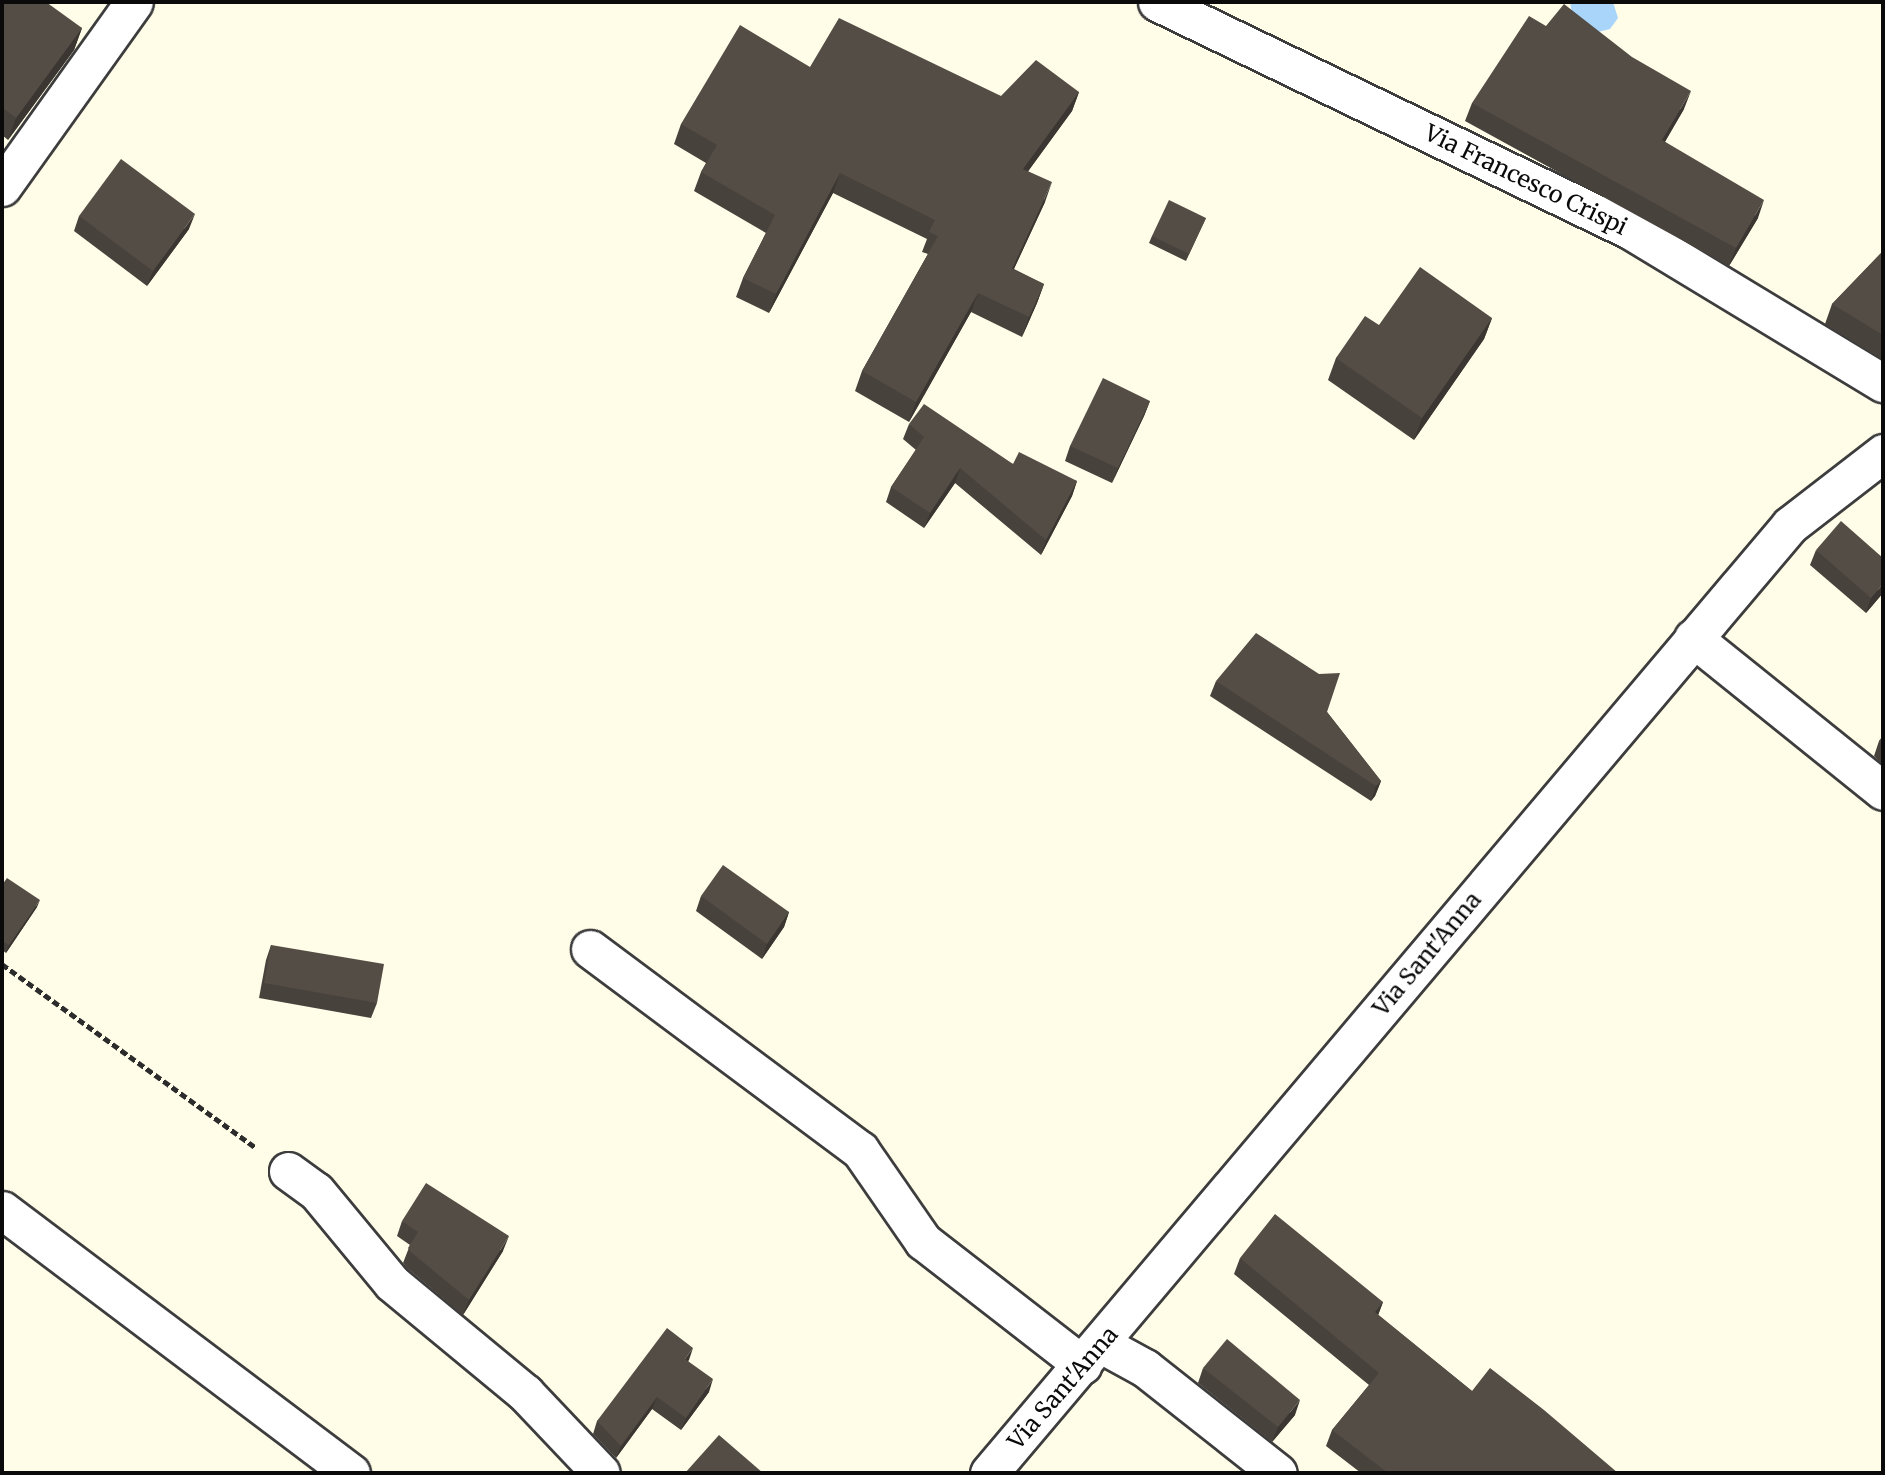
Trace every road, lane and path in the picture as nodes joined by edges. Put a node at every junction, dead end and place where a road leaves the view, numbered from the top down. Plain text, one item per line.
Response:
1 (134, 2) edge
2 (1157, 2) edge
3 (2, 187) edge
4 (1883, 383) edge
5 (1883, 453) edge
6 (1693, 638) junction
7 (1883, 791) edge
8 (590, 949) dead end
9 (2, 964) edge
10 (288, 1171) joint
11 (2, 1210) edge
12 (1092, 1354) junction
13 (351, 1473) edge
14 (601, 1473) edge
15 (989, 1473) edge
16 (1278, 1473) edge

1 - 3 street
2 - 4 street, Via Francesco Crispi
5 - 6 street, Via Sant'Anna
6 - 7 street
6 - 12 street, Via Sant'Anna
8 - 12 street
9 - 10 path
10 - 14 street
11 - 13 street
12 - 15 street, Via Sant'Anna
12 - 16 street

